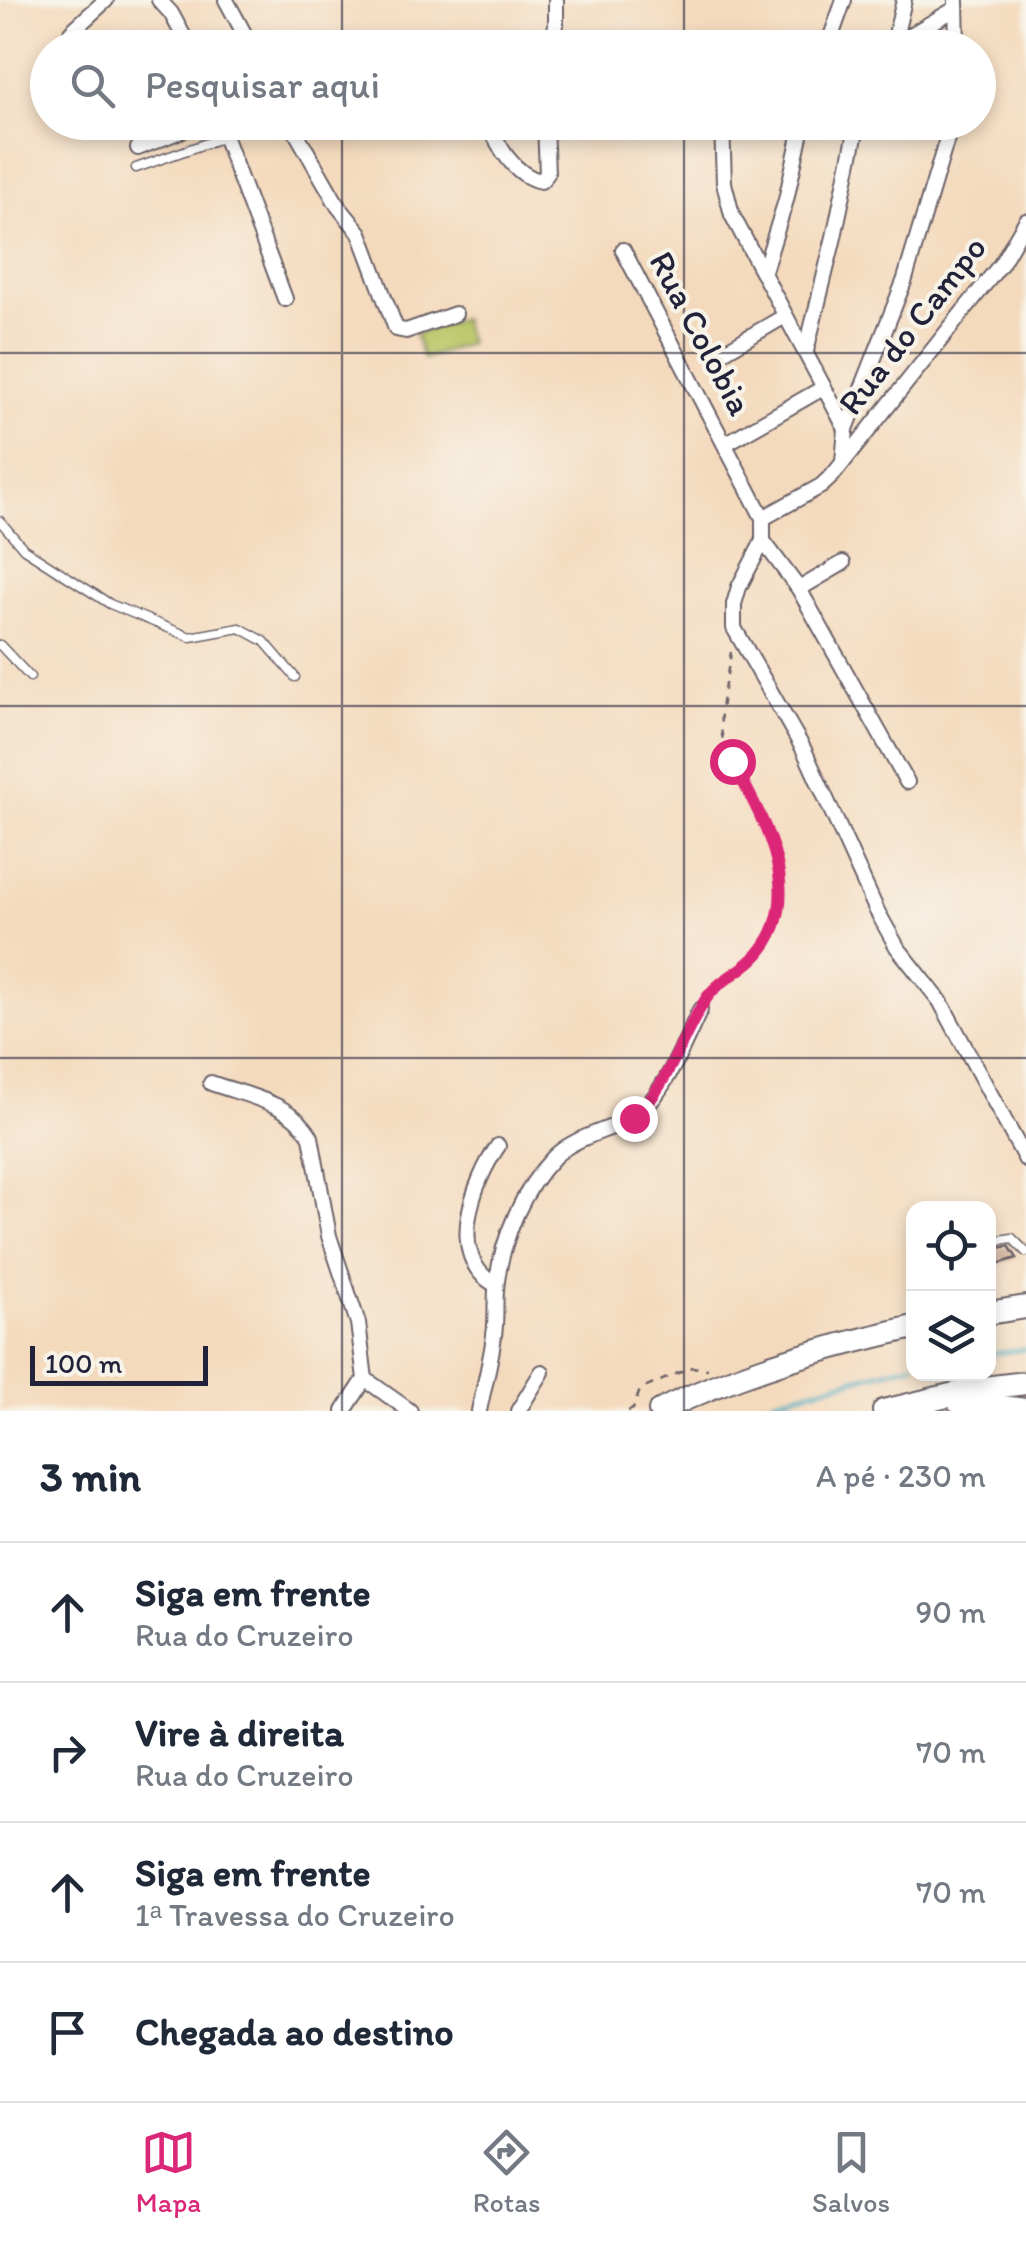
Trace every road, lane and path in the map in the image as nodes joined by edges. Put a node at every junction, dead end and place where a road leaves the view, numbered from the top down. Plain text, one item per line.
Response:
1 (106, 0) edge
2 (159, 0) edge
3 (226, 0) edge
4 (556, 0) edge
5 (844, 0) edge
6 (904, 0) edge
7 (956, 4) edge
8 (73, 30) edge
9 (181, 30) edge
10 (242, 30) edge
11 (554, 30) edge
12 (833, 30) edge
13 (898, 30) edge
14 (917, 30) edge
15 (957, 30) edge
16 (158, 140) edge
17 (199, 140) edge
18 (226, 140) edge
19 (300, 140) edge
20 (497, 140) edge
21 (546, 140) edge
22 (723, 140) edge
23 (799, 140) edge
24 (854, 140) edge
25 (947, 140) edge
26 (138, 148) dead end
27 (136, 168) dead end
28 (1026, 221) edge
29 (623, 250) dead end
30 (763, 274) junction
31 (285, 300) dead end
32 (455, 314) dead end
33 (785, 316) junction
34 (806, 351) junction
35 (718, 355) dead end
36 (823, 388) junction
37 (846, 429) junction
38 (725, 444) junction
39 (842, 463) junction
40 (763, 518) junction
41 (0, 520) edge
42 (763, 541) junction
43 (843, 564) dead end
44 (799, 589) junction
45 (734, 628) junction
46 (0, 645) edge
47 (295, 676) dead end
48 (30, 677) dead end
49 (908, 782) dead end
50 (700, 1010) joint
51 (212, 1084) dead end
52 (498, 1146) dead end
53 (1026, 1160) edge
54 (996, 1241) edge
55 (1026, 1252) edge
56 (496, 1285) junction
57 (1026, 1307) edge
58 (996, 1312) edge
59 (906, 1329) edge
60 (542, 1372) dead end
61 (365, 1380) junction
62 (1026, 1382) edge
63 (911, 1404) junction
64 (409, 1410) edge
65 (1026, 1410) edge
66 (344, 1411) edge
67 (480, 1411) edge
68 (518, 1411) edge
69 (660, 1411) edge
70 (884, 1411) edge

1 - 8 street
2 - 9 street
3 - 10 street
4 - 11 street
5 - 12 street
6 - 13 street
7 - 14 street
7 - 15 street
16 - 26 street
17 - 27 lane
18 - 31 street
19 - 32 street
20 - 21 street
22 - 30 street
23 - 30 street
24 - 34 street
25 - 37 street
28 - 39 street, Rua do Campo
29 - 38 street, Rua Colobia
30 - 33 street
33 - 34 street
33 - 35 street
34 - 36 street
36 - 37 street
36 - 38 street
37 - 39 street
38 - 40 street, Rua Colobia
39 - 40 street, Rua do Campo
40 - 42 street
41 - 47 lane
42 - 44 street
42 - 45 street
43 - 44 street
44 - 49 street
45 - 50 path
45 - 53 street
46 - 48 lane
50 - 56 street
51 - 61 street
52 - 56 street
54 - 55 lane
56 - 67 street
57 - 58 main road
59 - 69 main road
60 - 68 street
61 - 64 street
61 - 66 street
62 - 63 main road
63 - 65 main road
63 - 70 main road

